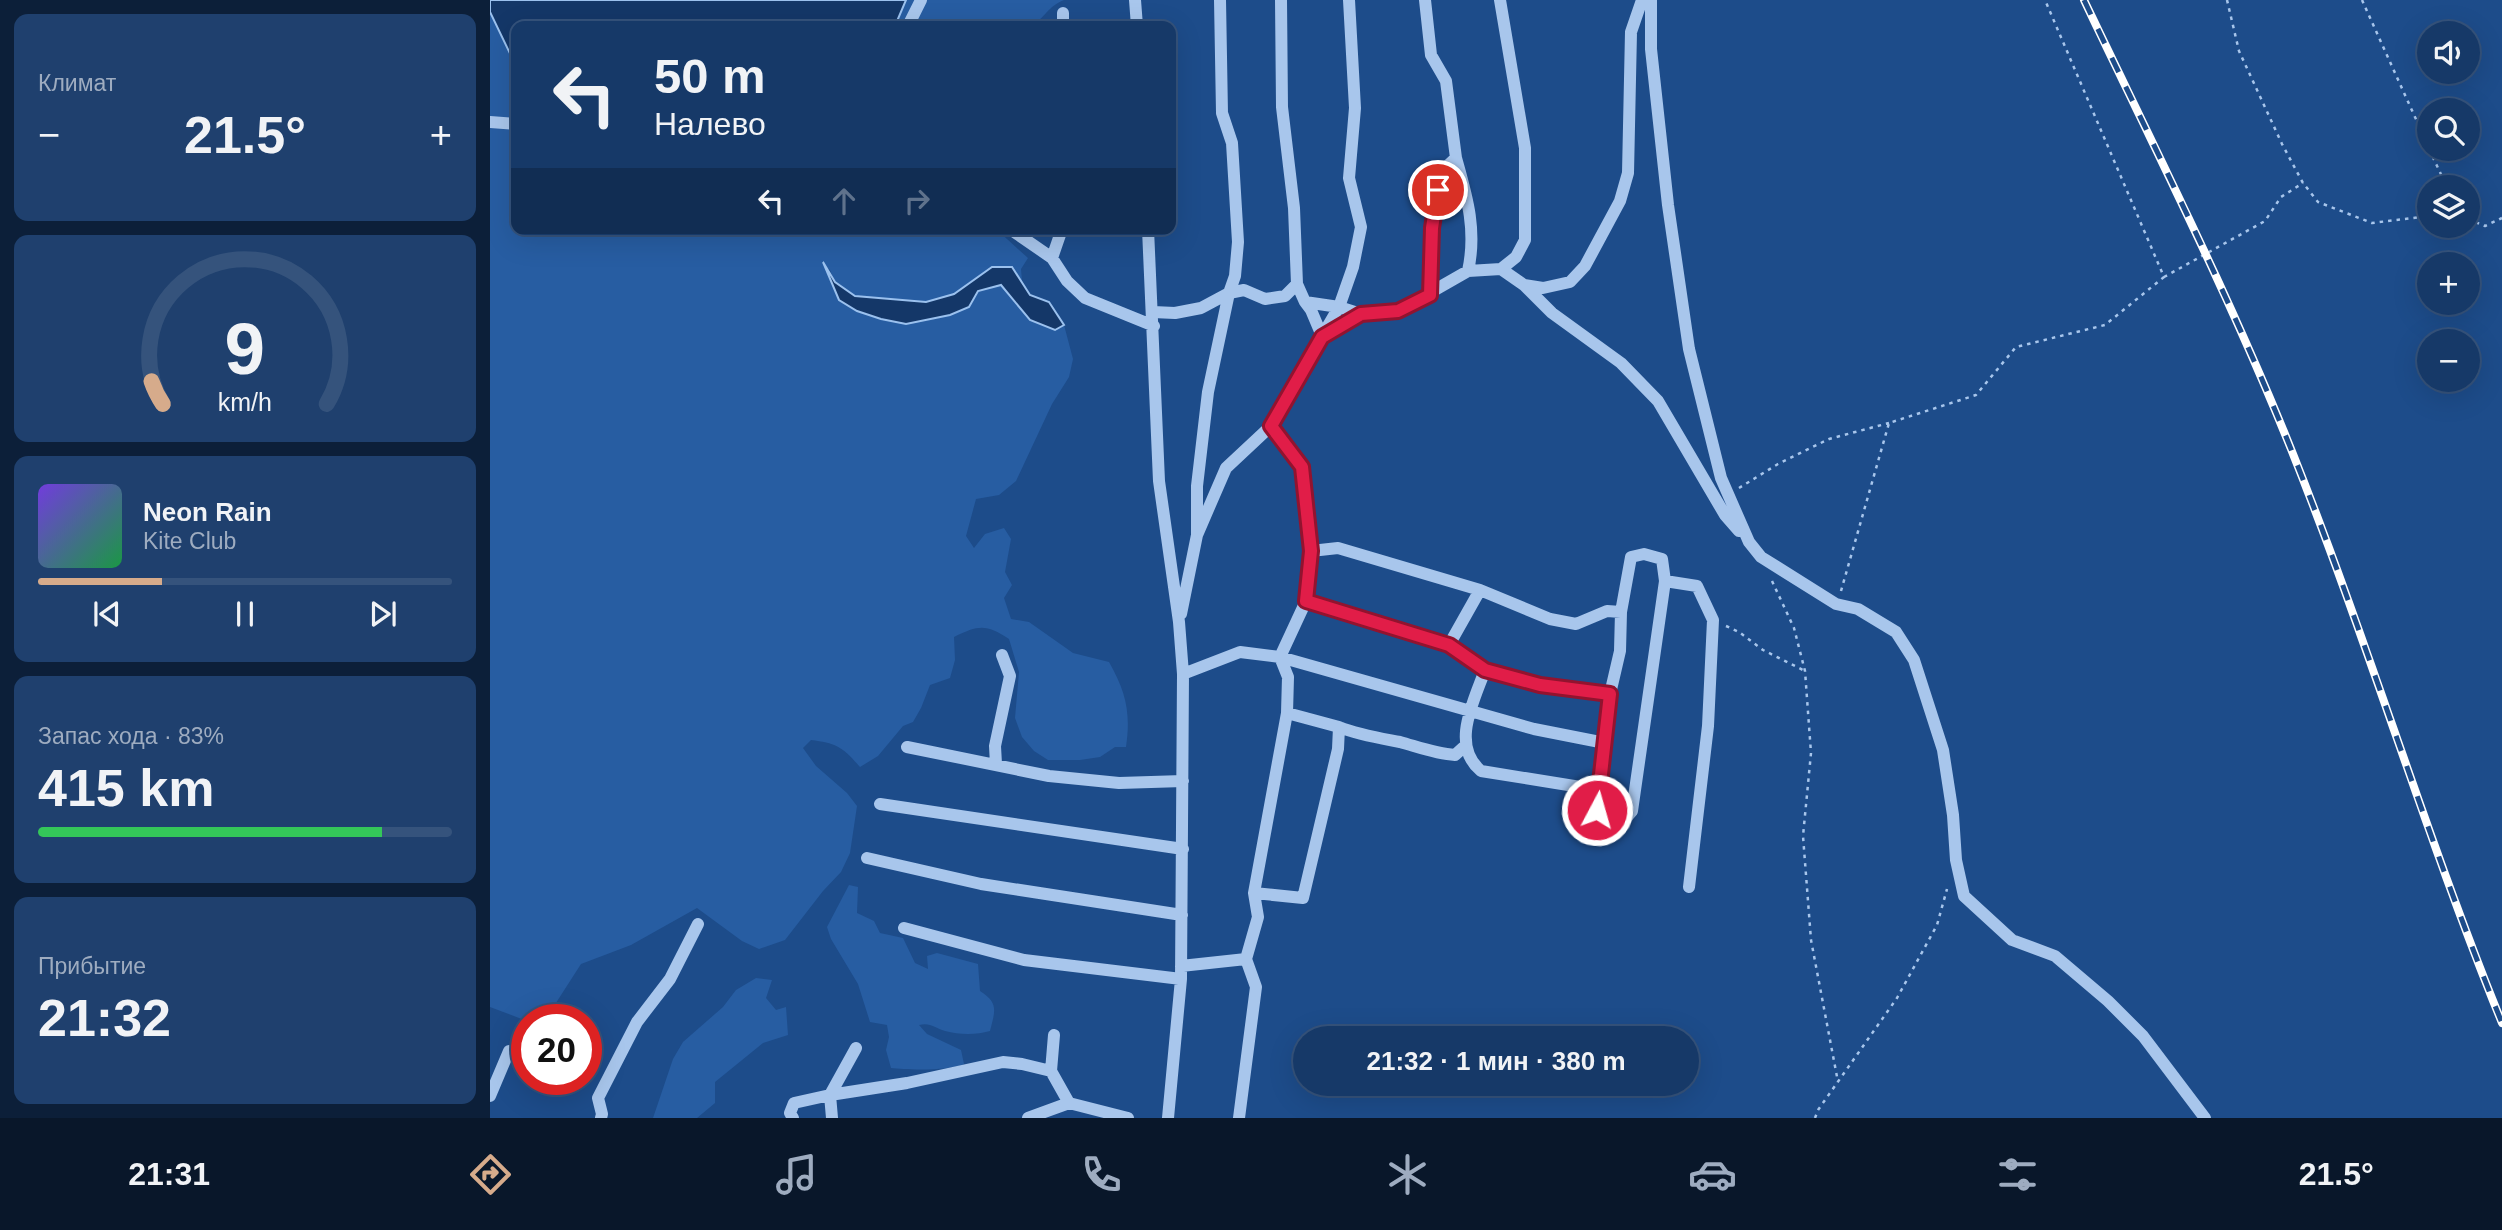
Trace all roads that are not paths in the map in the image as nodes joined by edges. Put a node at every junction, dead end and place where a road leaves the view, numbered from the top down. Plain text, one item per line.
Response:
1 (920, 0) edge
2 (1135, 0) edge
3 (1220, 0) edge
4 (1282, 0) edge
5 (1349, 0) edge
6 (1425, 0) edge
7 (1500, 0) edge
8 (1642, 0) edge
9 (1651, 0) edge
10 (910, 21) edge
11 (1137, 21) edge
12 (490, 122) edge
13 (511, 124) edge
14 (1456, 158) junction
15 (1019, 235) edge
16 (1060, 235) edge
17 (1148, 235) edge
18 (1052, 258) junction
19 (1501, 269) junction
20 (1468, 271) junction
21 (1297, 284) junction
22 (1524, 285) junction
23 (1229, 293) junction
24 (1430, 295) junction
25 (1305, 302) junction
26 (1339, 307) junction
27 (1153, 312) junction
28 (1361, 314) junction
29 (1154, 326) junction
30 (1322, 337) junction
31 (1271, 426) junction
32 (1197, 535) junction
33 (1749, 542) junction
34 (1311, 551) junction
35 (1665, 581) junction
36 (1480, 590) junction
37 (1306, 601) junction
38 (1621, 612) junction
39 (1179, 622) junction
40 (1449, 645) junction
41 (1002, 655) dead end
42 (1280, 657) junction
43 (1485, 670) junction
44 (1183, 674) junction
45 (1610, 694) junction
46 (1470, 711) junction
47 (1287, 713) junction
48 (1339, 727) junction
49 (1605, 743) junction
50 (1465, 746) junction
51 (908, 747) dead end
52 (996, 764) junction
53 (1183, 781) junction
54 (1600, 790) junction
55 (880, 804) dead end
56 (1182, 849) junction
57 (867, 858) dead end
58 (1689, 887) dead end
59 (1254, 893) junction
60 (1182, 915) junction
61 (698, 924) dead end
62 (904, 928) dead end
63 (1246, 959) junction
64 (1181, 972) junction
65 (1054, 1035) dead end
66 (856, 1048) dead end
67 (509, 1051) dead end
68 (1051, 1071) junction
69 (830, 1095) junction
70 (490, 1096) edge
71 (1069, 1102) junction
72 (601, 1118) edge
73 (793, 1118) edge
74 (832, 1118) edge
75 (1028, 1118) edge
76 (1128, 1118) edge
77 (1168, 1118) edge
78 (1239, 1118) edge
79 (2205, 1118) edge

1 - 10 street
2 - 11 street
3 - 23 street
4 - 21 street
5 - 26 street
6 - 14 street
7 - 19 street
8 - 22 street
9 - 33 street
12 - 13 street
14 - 20 street
14 - 24 street
15 - 18 street
16 - 18 street
17 - 27 street
18 - 29 street
19 - 20 street
19 - 22 street
20 - 24 street
21 - 23 street
21 - 25 street
22 - 33 street
23 - 27 street
23 - 32 street
24 - 28 street
25 - 26 street
25 - 30 street
26 - 28 street
26 - 30 street
27 - 29 street
28 - 30 street
29 - 39 street
30 - 31 street
31 - 32 street
31 - 34 street
32 - 39 street
33 - 79 street
34 - 36 street
34 - 37 street
35 - 38 street
35 - 54 street
35 - 58 street
36 - 38 street
36 - 40 street
37 - 40 street
37 - 42 street
38 - 45 street
39 - 44 street
40 - 43 street
41 - 52 street
42 - 44 street
42 - 46 street
42 - 47 street
43 - 45 street
43 - 46 street
44 - 53 street
45 - 49 street
46 - 49 street
46 - 50 street
47 - 48 street
47 - 59 street
48 - 50 street
48 - 59 street
49 - 54 street
50 - 54 street
51 - 52 street
52 - 53 street
53 - 56 street
55 - 56 street
56 - 60 street
57 - 60 street
59 - 63 street
60 - 64 street
61 - 72 street
62 - 64 street
63 - 64 street
63 - 78 street
64 - 77 street
65 - 68 street
66 - 69 street
67 - 70 street
68 - 69 street
68 - 71 street
69 - 73 street
69 - 74 street
71 - 75 street
71 - 76 street

